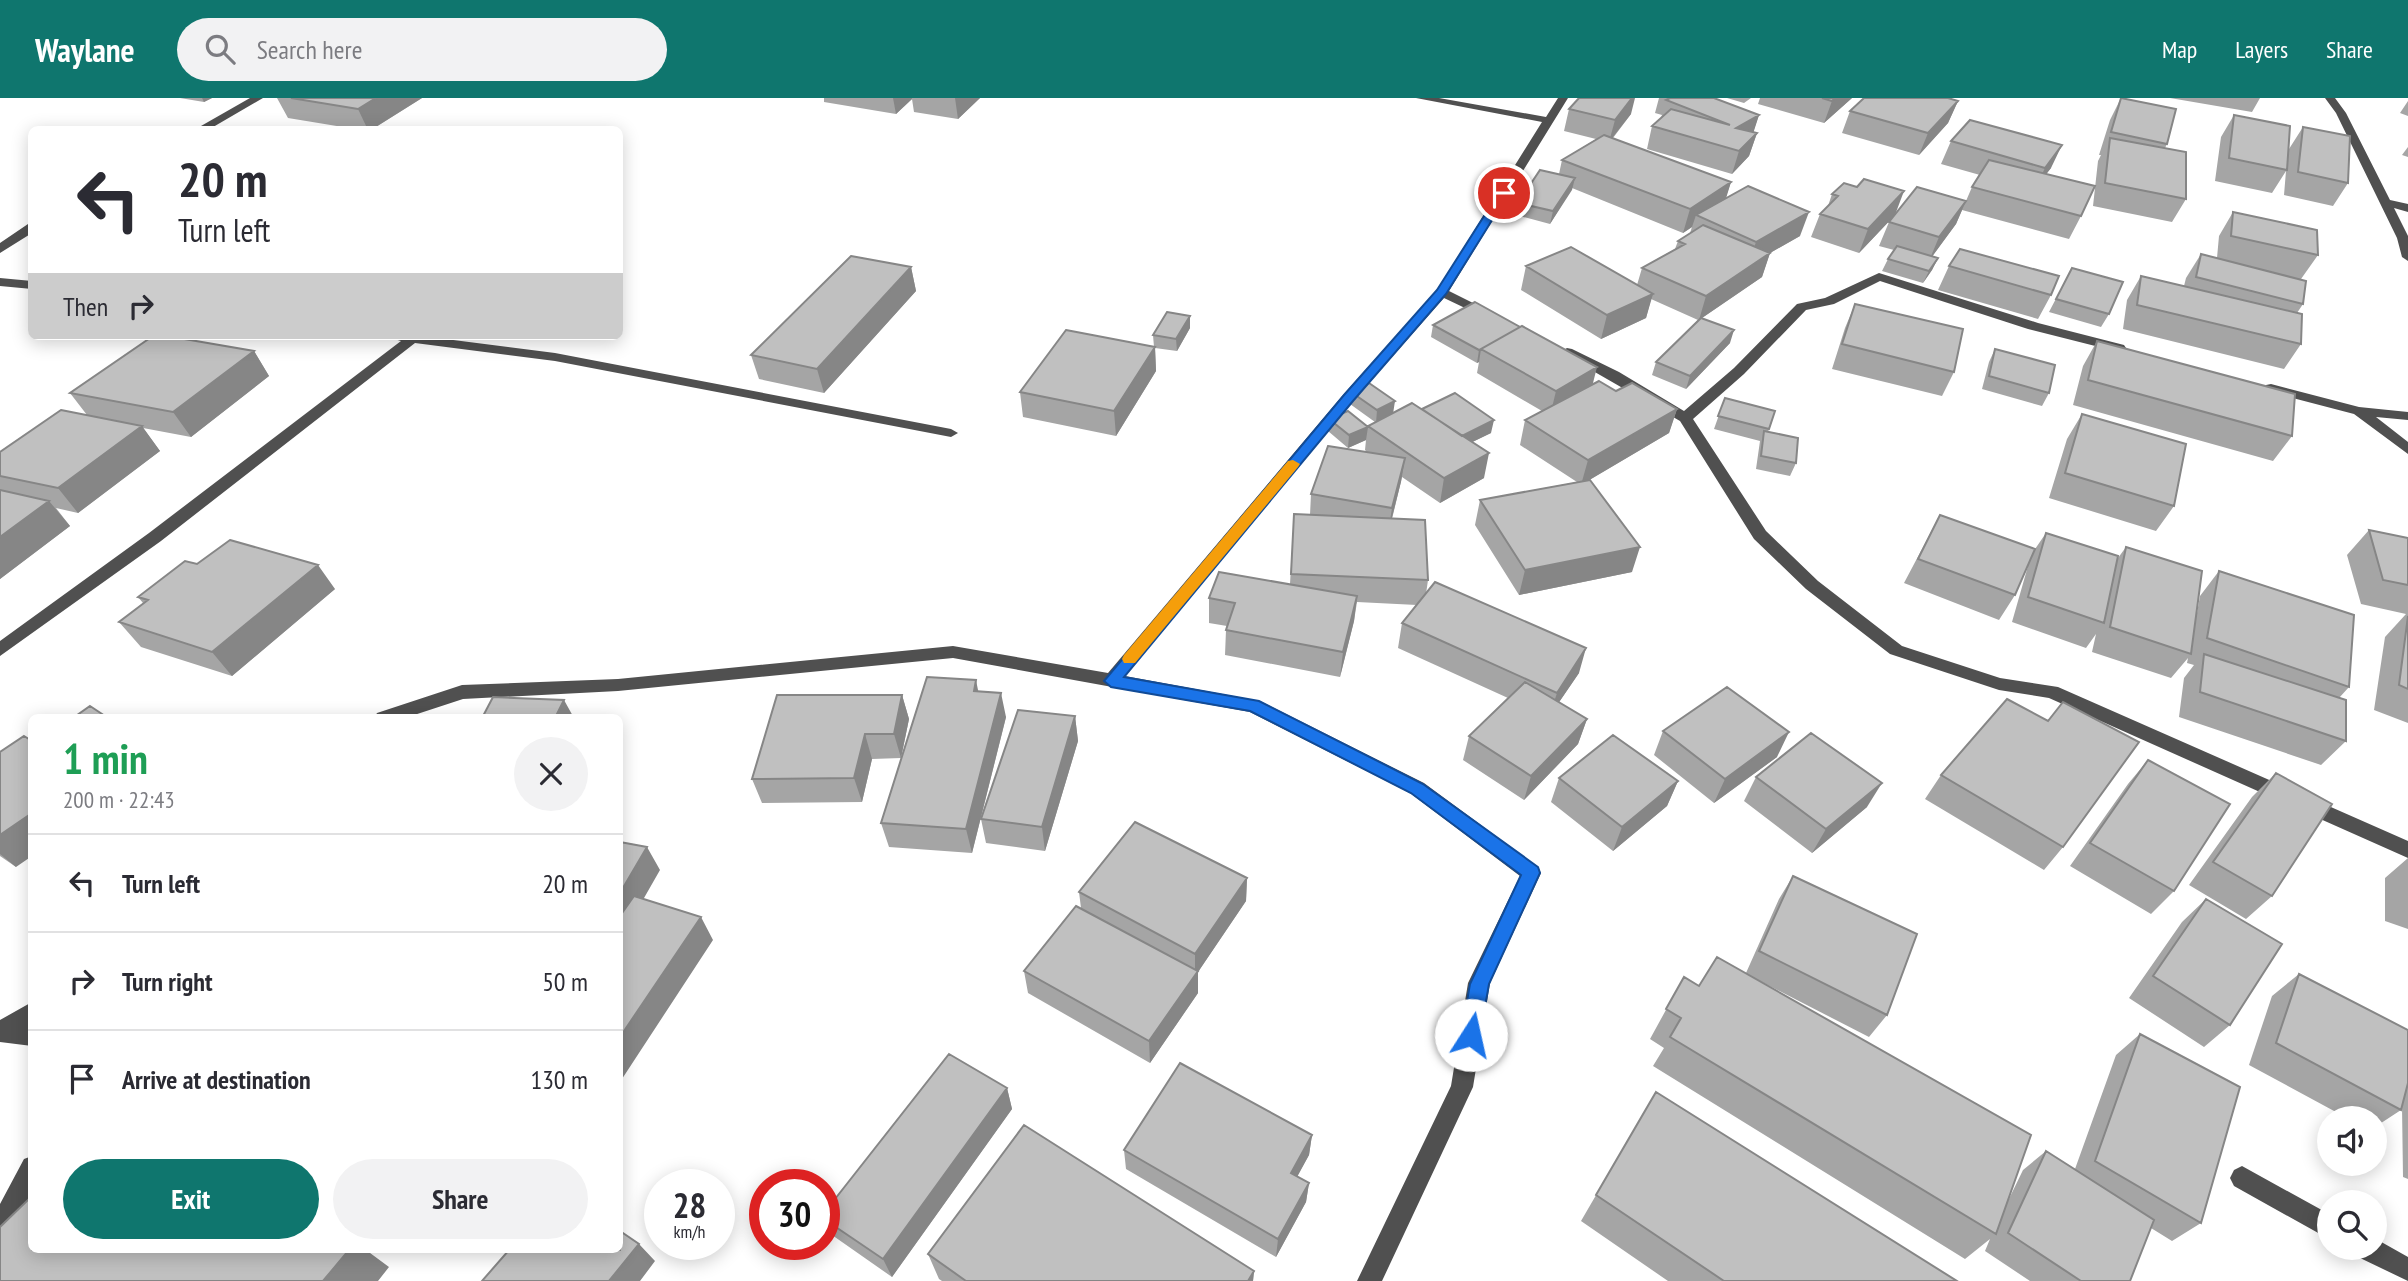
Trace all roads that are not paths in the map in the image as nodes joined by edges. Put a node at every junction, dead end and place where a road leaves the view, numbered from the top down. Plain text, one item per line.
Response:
1 (258, 98) edge
2 (1421, 98) edge
3 (1563, 98) edge
4 (2330, 98) edge
5 (1546, 120) junction
6 (206, 126) edge
7 (2385, 202) junction
8 (2408, 208) edge
9 (28, 230) edge
10 (0, 249) edge
11 (2408, 257) edge
12 (0, 282) edge
13 (28, 285) edge
14 (1442, 292) junction
15 (1503, 321) edge
16 (411, 340) joint
17 (1552, 345) edge
18 (2137, 353) edge
19 (2255, 384) edge
20 (2359, 411) junction
21 (2408, 416) edge
22 (1685, 418) junction
23 (951, 433) dead end
24 (2408, 449) edge
25 (0, 650) edge
26 (1111, 681) junction
27 (395, 714) edge
28 (2408, 850) edge
29 (28, 1014) edge
30 (0, 1032) edge
31 (28, 1036) edge
32 (28, 1175) edge
33 (2242, 1178) dead end
34 (2317, 1220) edge
35 (0, 1229) edge
36 (2387, 1259) edge
37 (2408, 1270) edge
38 (1369, 1281) edge

1 - 6 street
2 - 5 street
3 - 5 street
4 - 7 street
5 - 14 street
7 - 8 street
7 - 11 street
9 - 10 street
12 - 13 street
14 - 15 street
14 - 26 street
16 - 23 street
16 - 25 street
17 - 22 street
18 - 22 street
19 - 20 street
20 - 21 street
20 - 24 street
22 - 28 street
26 - 27 street
26 - 38 street
29 - 30 street
30 - 31 street
32 - 35 street
33 - 34 street
36 - 37 street

